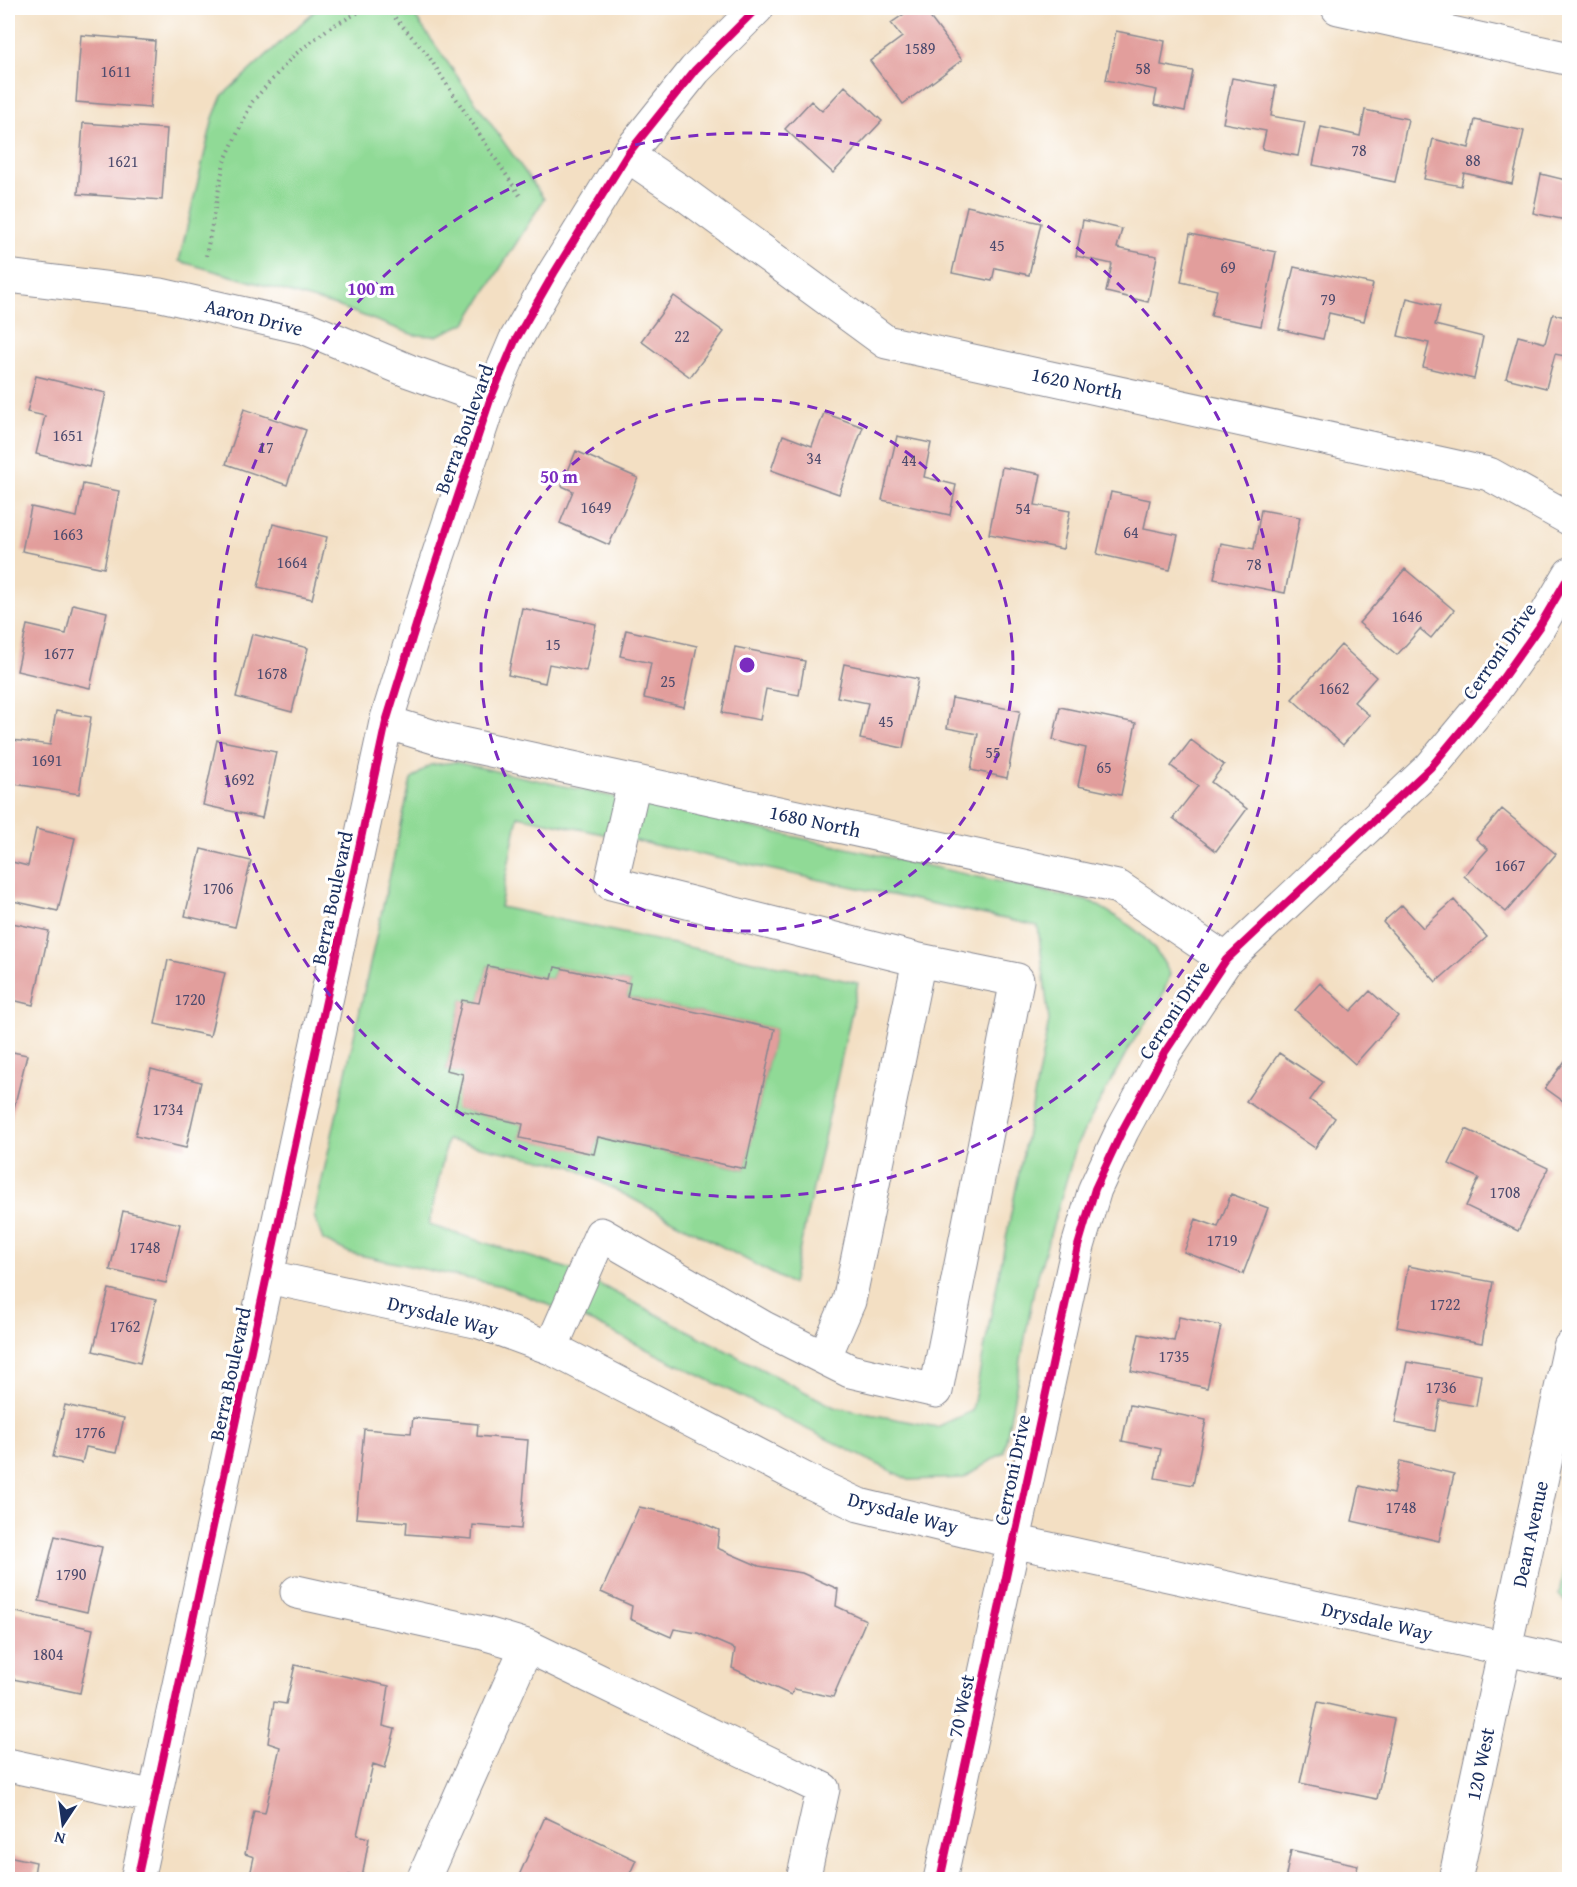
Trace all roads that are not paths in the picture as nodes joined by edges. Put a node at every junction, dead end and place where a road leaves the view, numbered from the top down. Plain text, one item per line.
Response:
1 (757, 8) edge
2 (1338, 8) edge
3 (1569, 59) edge
4 (627, 155) junction
5 (8, 276) edge
6 (490, 400) junction
7 (1569, 519) edge
8 (1569, 574) edge
9 (387, 722) junction
10 (634, 782) junction
11 (919, 960) junction
12 (1226, 960) junction
13 (268, 1277) junction
14 (1569, 1347) edge
15 (551, 1348) junction
16 (824, 1358) junction
17 (1014, 1540) junction
18 (297, 1592) dead end
19 (527, 1646) junction
20 (1506, 1650) junction
21 (1569, 1663) edge
22 (8, 1765) edge
23 (154, 1797) junction
24 (137, 1880) edge
25 (423, 1880) edge
26 (803, 1880) edge
27 (940, 1880) edge
28 (1455, 1880) edge

1 - 4 street, Berra Boulevard
2 - 3 street
4 - 6 street, Berra Boulevard
4 - 7 street, 1620 North
5 - 6 street, Aaron Drive
6 - 9 street, Berra Boulevard
8 - 12 street, Cerroni Drive
9 - 10 street, 1680 North
9 - 13 street, Berra Boulevard
10 - 11 street
10 - 12 street, 1680 North
11 - 16 street
11 - 16 street
12 - 17 street, Cerroni Drive
13 - 15 street, Drysdale Way
13 - 23 street, Berra Boulevard
14 - 20 street, Dean Avenue
15 - 16 street
15 - 17 street, Drysdale Way
17 - 20 street, Drysdale Way
17 - 27 street, 70 West
18 - 19 street
19 - 25 street
19 - 26 street
20 - 21 street, Drysdale Way
20 - 28 street, 120 West
22 - 23 street
23 - 24 street, Berra Boulevard

